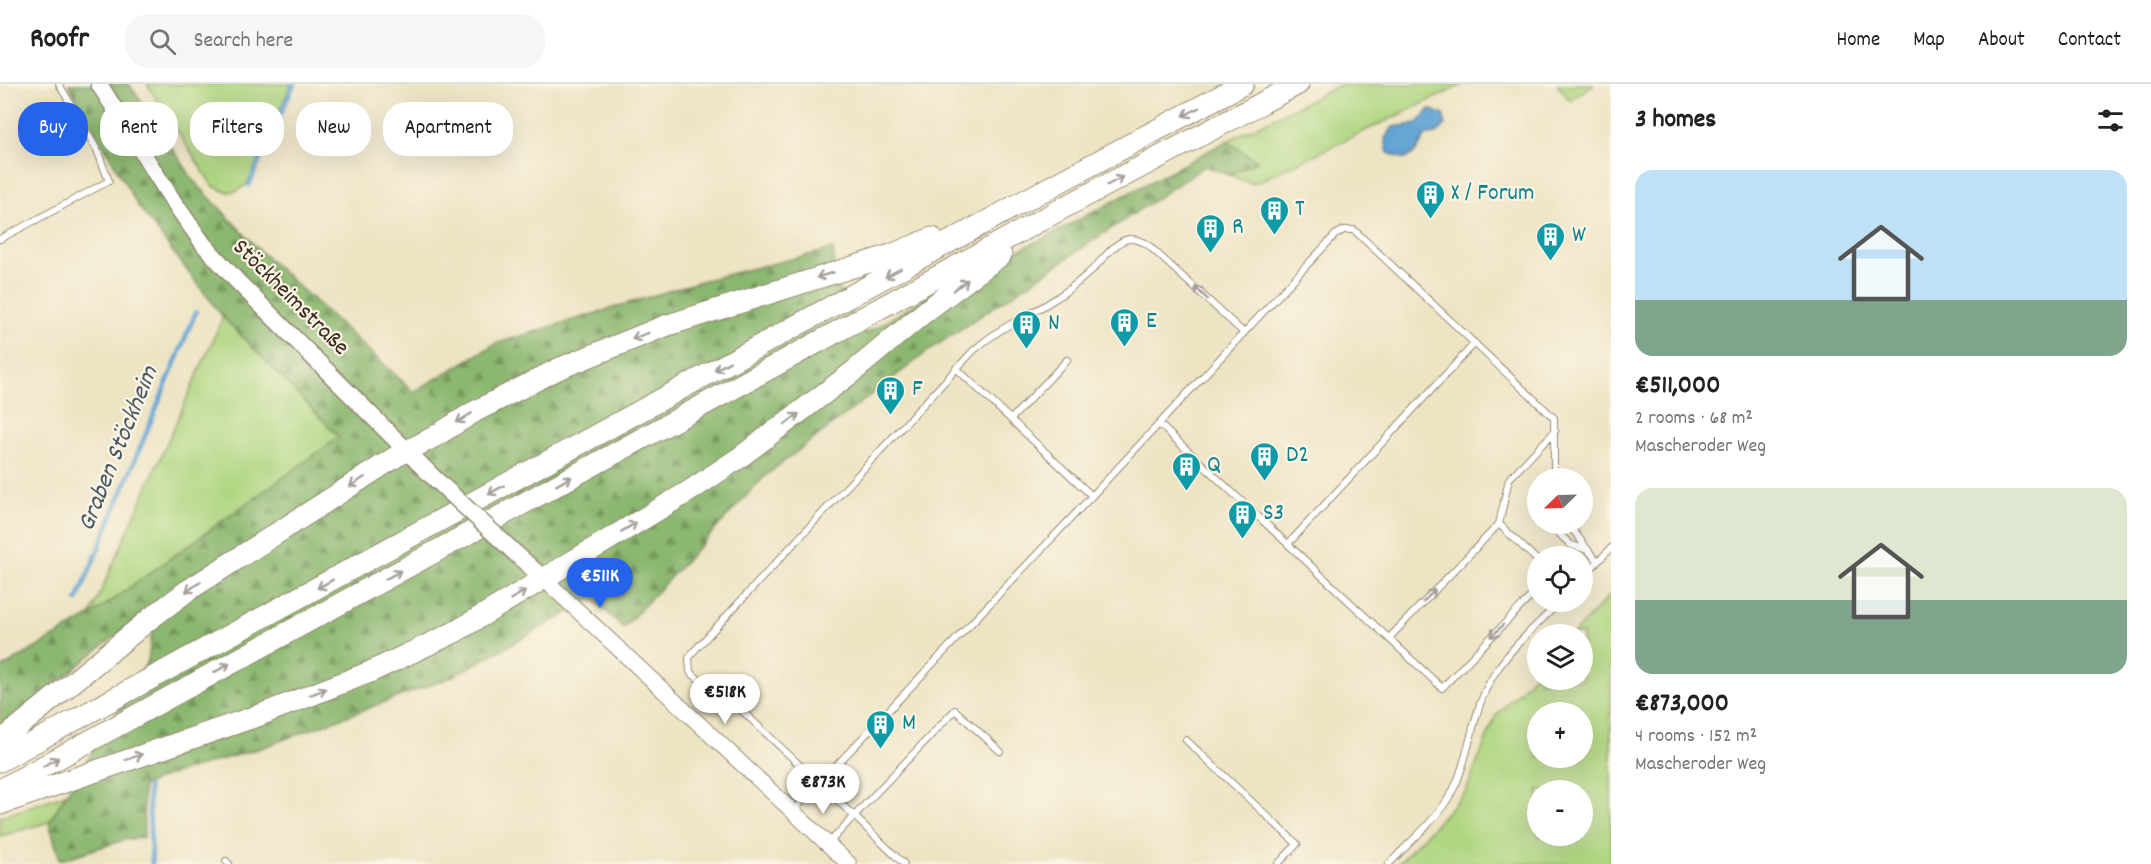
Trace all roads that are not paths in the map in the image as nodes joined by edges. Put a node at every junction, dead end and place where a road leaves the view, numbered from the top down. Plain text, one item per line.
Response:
1 (59, 84) edge
2 (99, 84) edge
3 (1243, 84) edge
4 (1298, 84) edge
5 (1036, 194) junction
6 (1063, 208) junction
7 (0, 239) edge
8 (1244, 333) junction
9 (1475, 343) junction
10 (1066, 360) dead end
11 (956, 368) junction
12 (1011, 419) junction
13 (1159, 424) junction
14 (1555, 430) junction
15 (406, 450) junction
16 (1554, 468) edge
17 (1092, 496) junction
18 (1499, 524) junction
19 (1559, 534) edge
20 (1287, 544) junction
21 (1574, 546) edge
22 (1611, 548) edge
23 (1527, 551) edge
24 (1593, 556) edge
25 (1598, 561) junction
26 (1593, 566) edge
27 (544, 579) junction
28 (1527, 600) edge
29 (1550, 612) edge
30 (1389, 638) junction
31 (1186, 740) dead end
32 (0, 742) edge
33 (1000, 752) dead end
34 (0, 761) edge
35 (820, 784) junction
36 (0, 790) edge
37 (0, 804) edge
38 (794, 811) junction
39 (854, 816) junction
40 (829, 844) junction
41 (849, 864) edge
42 (904, 864) edge
43 (1278, 864) edge
44 (1389, 864) edge

1 - 7 lane
2 - 15 main road, Stöckheimstraße
3 -> 5 highway
6 -> 4 highway
5 -> 15 highway
5 -> 34 highway
27 -> 6 highway
36 -> 6 highway
8 - 9 lane
8 -> 11 lane
8 - 13 lane
9 - 14 lane
9 - 20 lane
10 - 12 lane
11 - 12 lane
11 - 35 lane
12 - 17 lane
13 - 17 lane
13 - 20 lane
14 - 16 lane
14 - 18 lane
15 - 27 main road, Stöckheimstraße, bridge
15 -> 32 highway
17 - 35 lane
18 - 23 lane
30 -> 18 lane
19 - 21 lane
20 - 30 lane
22 - 25 lane
24 - 25 lane
25 - 26 lane
37 -> 27 highway
27 - 38 street
28 -> 30 lane
29 - 44 lane
31 - 43 lane
33 - 39 lane
35 - 38 lane
35 - 39 lane
38 - 40 street
39 - 40 lane
39 - 42 lane
40 - 41 street

